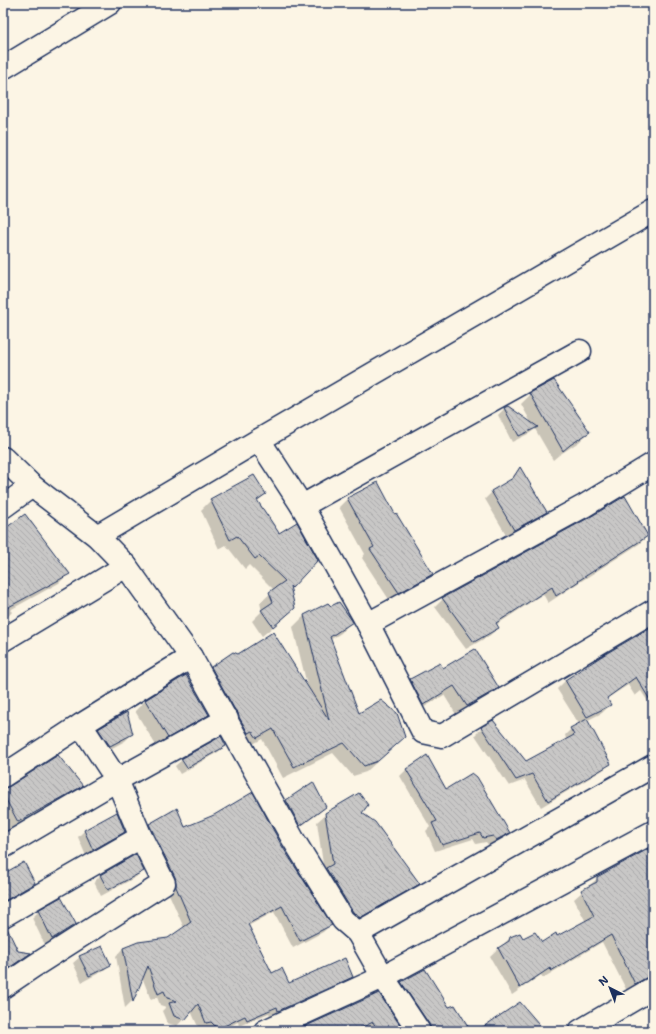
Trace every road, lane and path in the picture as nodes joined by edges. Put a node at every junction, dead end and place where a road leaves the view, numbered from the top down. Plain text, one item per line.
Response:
1 (110, 3) edge
2 (3, 68) edge
3 (653, 211) edge
4 (580, 351) dead end
5 (259, 440) junction
6 (3, 458) edge
7 (653, 464) edge
8 (32, 486) junction
9 (302, 506) junction
10 (3, 507) edge
11 (97, 536) junction
12 (126, 566) junction
13 (653, 611) edge
14 (368, 624) junction
15 (3, 640) edge
16 (191, 657) junction
17 (226, 719) junction
18 (81, 725) junction
19 (653, 766) edge
20 (3, 776) edge
21 (117, 780) junction
22 (653, 832) edge
23 (141, 837) junction
24 (3, 846) edge
25 (3, 916) edge
26 (358, 933) junction
27 (383, 977) junction
28 (3, 987) edge
29 (653, 988) edge
30 (265, 1031) edge
31 (419, 1031) edge
32 (580, 1031) edge

1 - 2 street
3 - 5 street
4 - 9 street
5 - 9 street
5 - 11 street
6 - 8 street
7 - 14 street
8 - 10 street
8 - 11 street
9 - 14 street
11 - 12 street
12 - 15 street
12 - 16 street
13 - 14 street
16 - 17 street
16 - 18 street
17 - 21 street
17 - 26 street
18 - 20 street
18 - 21 street
19 - 26 street
21 - 23 street
21 - 24 street
22 - 27 street
23 - 25 street
23 - 28 street
26 - 27 street
27 - 30 street
27 - 31 street
29 - 32 street

